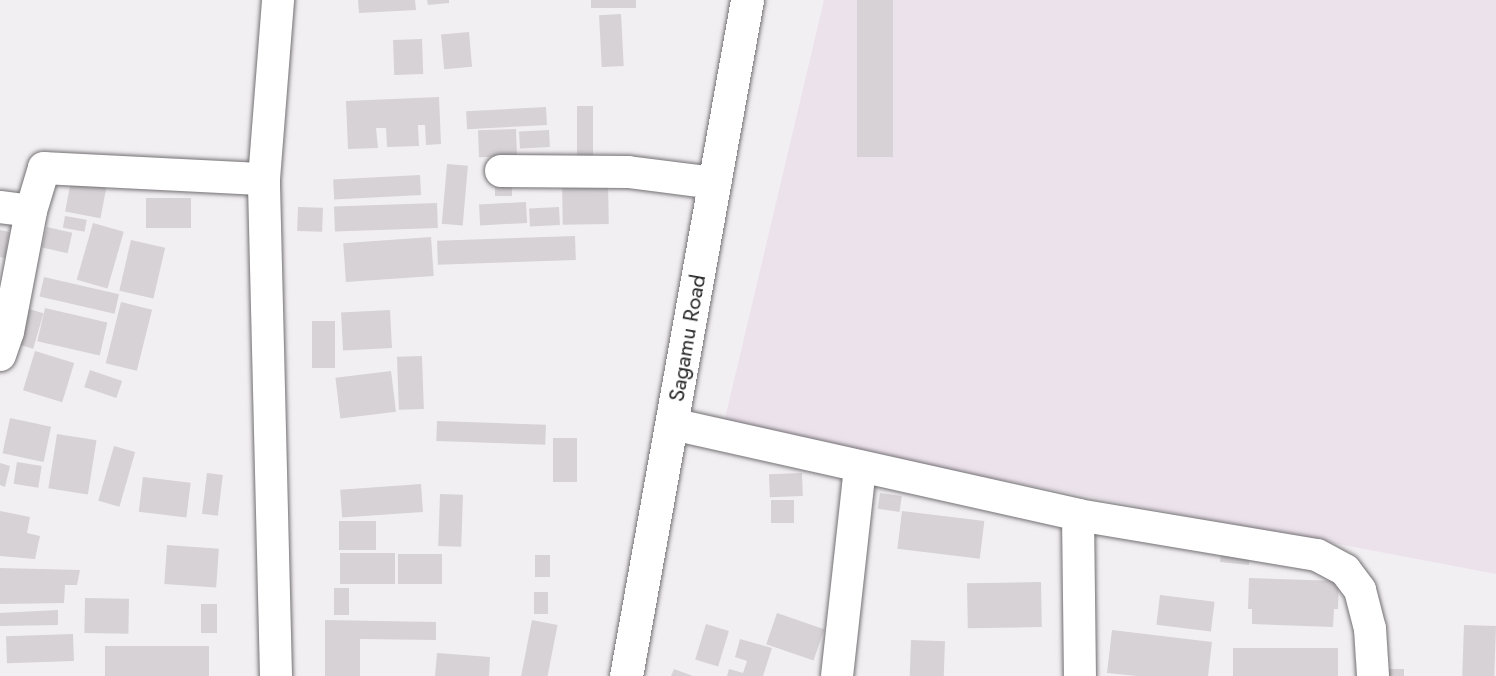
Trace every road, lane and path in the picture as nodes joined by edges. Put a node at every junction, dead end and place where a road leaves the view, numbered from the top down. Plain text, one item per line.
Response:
1 (278, 0) edge
2 (747, 0) edge
3 (501, 171) dead end
4 (264, 179) junction
5 (714, 183) junction
6 (0, 207) edge
7 (31, 211) junction
8 (0, 355) edge
9 (672, 424) junction
10 (860, 467) junction
11 (1078, 515) junction
12 (276, 676) edge
13 (626, 676) edge
14 (837, 676) edge
15 (1080, 676) edge
16 (1373, 676) edge

1 - 4 street
2 - 5 highway, Sagamu Road
3 - 5 street
4 - 7 street
4 - 12 street
5 - 9 highway, Sagamu Road
6 - 7 street
7 - 8 street
9 - 10 street
9 - 13 highway, Sagamu Road
10 - 11 street
10 - 14 street
11 - 15 street
11 - 16 street

